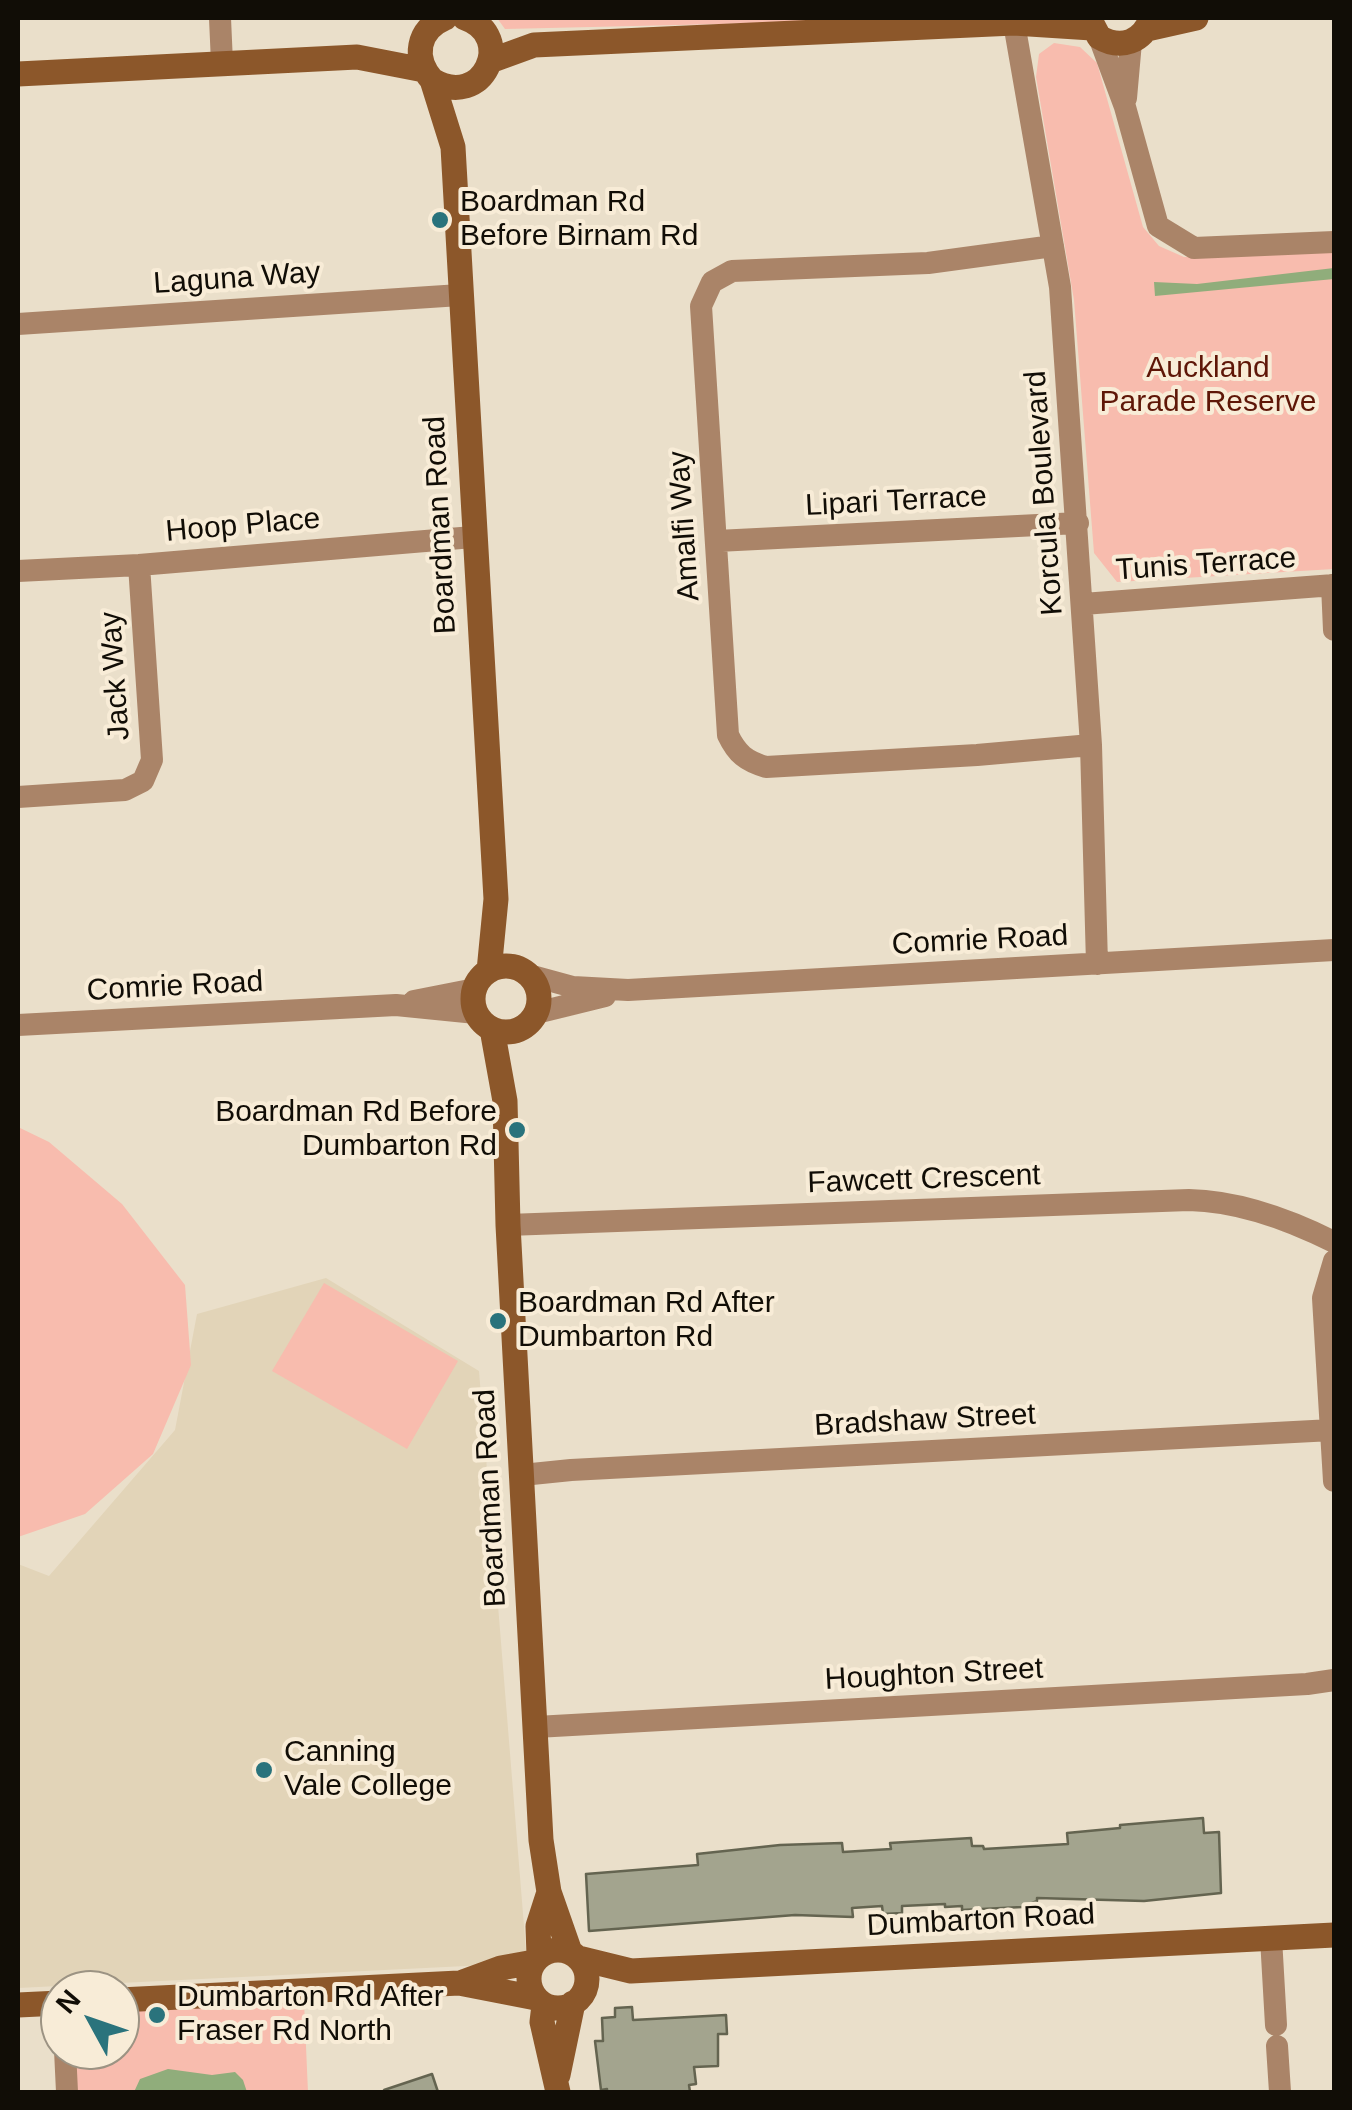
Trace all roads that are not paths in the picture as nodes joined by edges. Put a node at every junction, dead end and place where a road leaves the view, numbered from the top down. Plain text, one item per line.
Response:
1 (220, 18) edge
2 (1196, 18) edge
3 (1022, 20) edge
4 (474, 23) edge
5 (433, 24) edge
6 (1093, 28) edge
7 (1143, 30) edge
8 (534, 45) junction
9 (357, 57) junction
10 (490, 61) junction
11 (222, 62) junction
12 (18, 74) edge
13 (428, 75) junction
14 (468, 86) junction
15 (1125, 106) junction
16 (453, 147) junction
17 (1334, 242) edge
18 (1052, 246) junction
19 (460, 295) junction
20 (18, 324) edge
21 (1078, 523) junction
22 (473, 536) junction
23 (716, 541) junction
24 (139, 565) junction
25 (18, 571) edge
26 (1333, 585) edge
27 (1082, 604) junction
28 (1334, 630) edge
29 (1091, 745) junction
30 (18, 797) edge
31 (496, 899) junction
32 (1334, 950) edge
33 (1097, 964) junction
34 (525, 972) junction
35 (628, 990) junction
36 (483, 1001) junction
37 (528, 1021) junction
38 (18, 1025) edge
39 (505, 1101) junction
40 (508, 1225) junction
41 (1334, 1242) edge
42 (1334, 1261) edge
43 (1332, 1430) edge
44 (522, 1475) junction
45 (1334, 1481) edge
46 (1334, 1680) edge
47 (536, 1727) junction
48 (548, 1892) junction
49 (1334, 1935) edge
50 (1271, 1938) junction
51 (574, 1955) junction
52 (536, 1959) junction
53 (631, 1972) junction
54 (459, 1983) junction
55 (579, 1996) junction
56 (140, 1999) edge
57 (540, 2001) junction
58 (557, 2086) edge
59 (1280, 2092) edge

1 - 11 street
2 - 7 street
3 - 6 street
3 - 8 street
3 - 18 street, Korcula Boulevard
4 - 8 street
4 - 10 street
5 - 9 street
5 - 13 street, Boardman Road
6 - 7 street
6 - 15 street
7 - 15 street
8 - 10 street
9 - 11 street
9 - 13 street
10 - 14 street, Boardman Road
11 - 12 street
13 - 14 street
13 - 16 street, Boardman Road
14 - 16 street, Boardman Road
15 - 17 street
16 - 19 street, Boardman Road
18 - 21 street, Korcula Boulevard
18 - 23 street, Amalfi Way
19 - 20 street, Laguna Way
19 - 22 street, Boardman Road
21 - 23 street, Lipari Terrace
21 - 27 street, Korcula Boulevard
22 - 24 street, Hoop Place
22 - 31 street, Boardman Road
23 - 29 street, Amalfi Way
24 - 25 street, Hoop Place
24 - 30 street, Jack Way
26 - 27 street, Tunis Terrace
26 - 28 street
27 - 29 street, Korcula Boulevard
29 - 33 street, Korcula Boulevard
31 - 34 street, Boardman Road
31 - 36 street, Boardman Road
32 - 33 street, Comrie Road
33 - 35 street, Comrie Road
34 - 35 street, Comrie Road
34 - 36 street
34 - 37 street, Boardman Road
35 - 37 street, Comrie Road
36 - 37 street
36 - 38 street, Comrie Road
36 - 39 street, Boardman Road
37 - 39 street, Boardman Road
39 - 40 street, Boardman Road
40 - 41 street, Fawcett Crescent
40 - 44 street, Boardman Road
42 - 43 street
43 - 44 street, Bradshaw Street
43 - 45 street
44 - 47 street, Boardman Road
46 - 47 street, Houghton Street
47 - 48 street, Boardman Road
48 - 51 street, Boardman Road
48 - 52 street, Boardman Road
49 - 50 street, Dumbarton Road
50 - 53 street, Dumbarton Road
50 - 59 street
51 - 52 street
51 - 53 street, Dumbarton Road
51 - 55 street, Boardman Road
52 - 54 street
52 - 57 street, Boardman Road
53 - 55 street, Dumbarton Road
54 - 56 street
54 - 57 street
55 - 57 street
55 - 58 street, Boardman Road
57 - 58 street, Boardman Road

